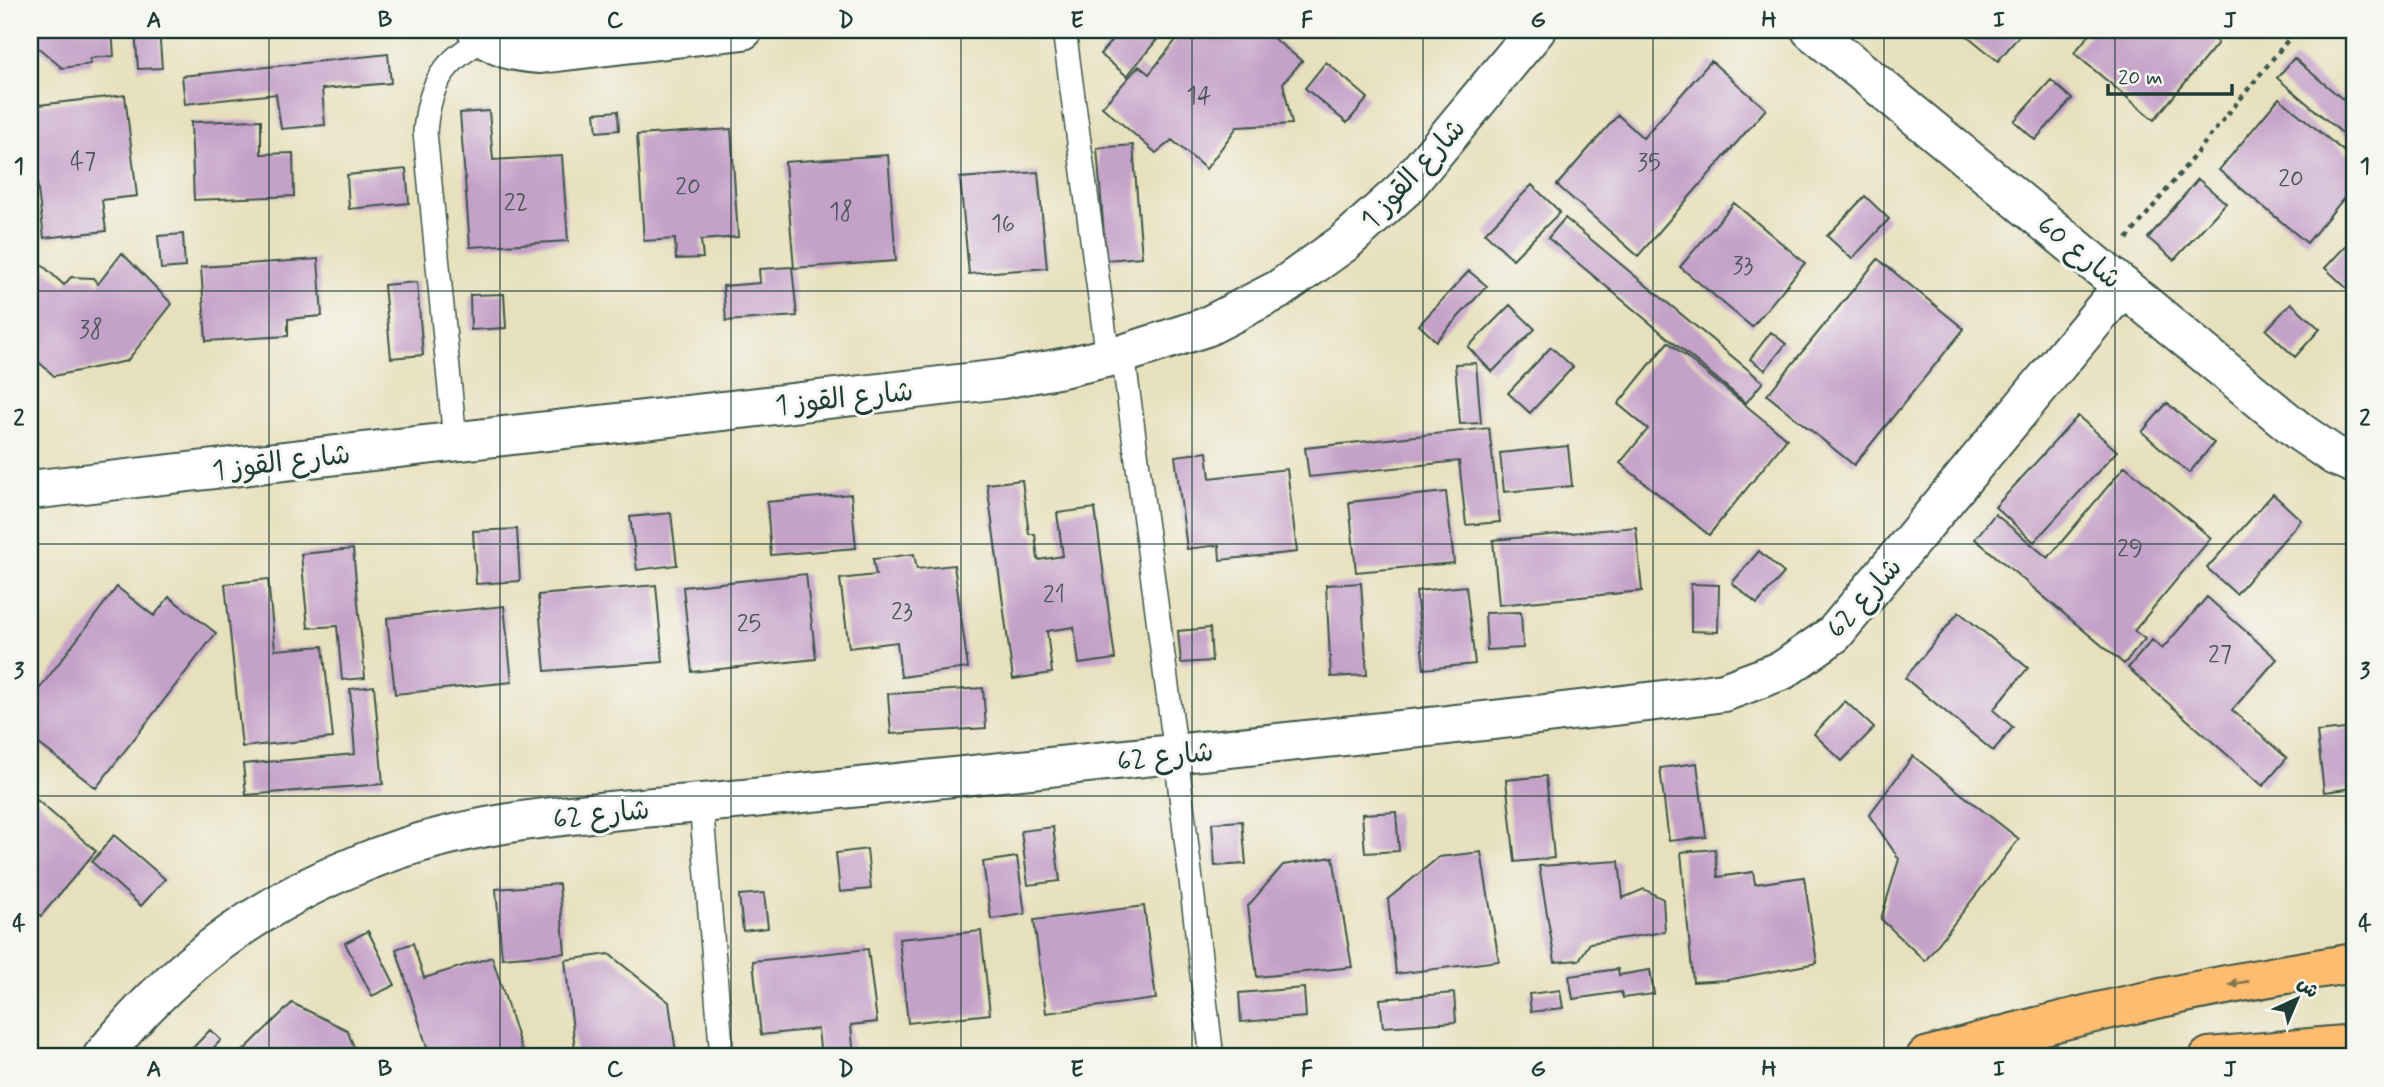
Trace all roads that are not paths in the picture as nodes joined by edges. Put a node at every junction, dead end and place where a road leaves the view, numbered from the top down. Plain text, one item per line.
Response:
1 (743, 30) edge
2 (1064, 30) edge
3 (1536, 30) edge
4 (1811, 30) edge
5 (481, 34) edge
6 (2113, 278) junction
7 (1115, 356) junction
8 (455, 441) junction
9 (2354, 464) edge
10 (30, 490) edge
11 (1176, 754) junction
12 (701, 803) junction
13 (2354, 963) edge
14 (2354, 1044) edge
15 (1211, 1050) dead end
16 (102, 1057) edge
17 (722, 1057) edge
18 (1926, 1057) edge
19 (2209, 1057) edge

1 - 5 street
2 - 7 lane
3 - 7 street, شارع القوز 1
4 - 6 street, شارع 60
5 - 8 lane
6 - 9 street, شارع 60
6 - 11 street, شارع 62
7 - 8 street, شارع القوز 1
7 - 11 lane
8 - 10 street, شارع القوز 1
11 - 12 street, شارع 62
11 - 15 lane
12 - 16 street, شارع 62
12 - 17 lane
13 -> 18 highway
14 - 19 highway

